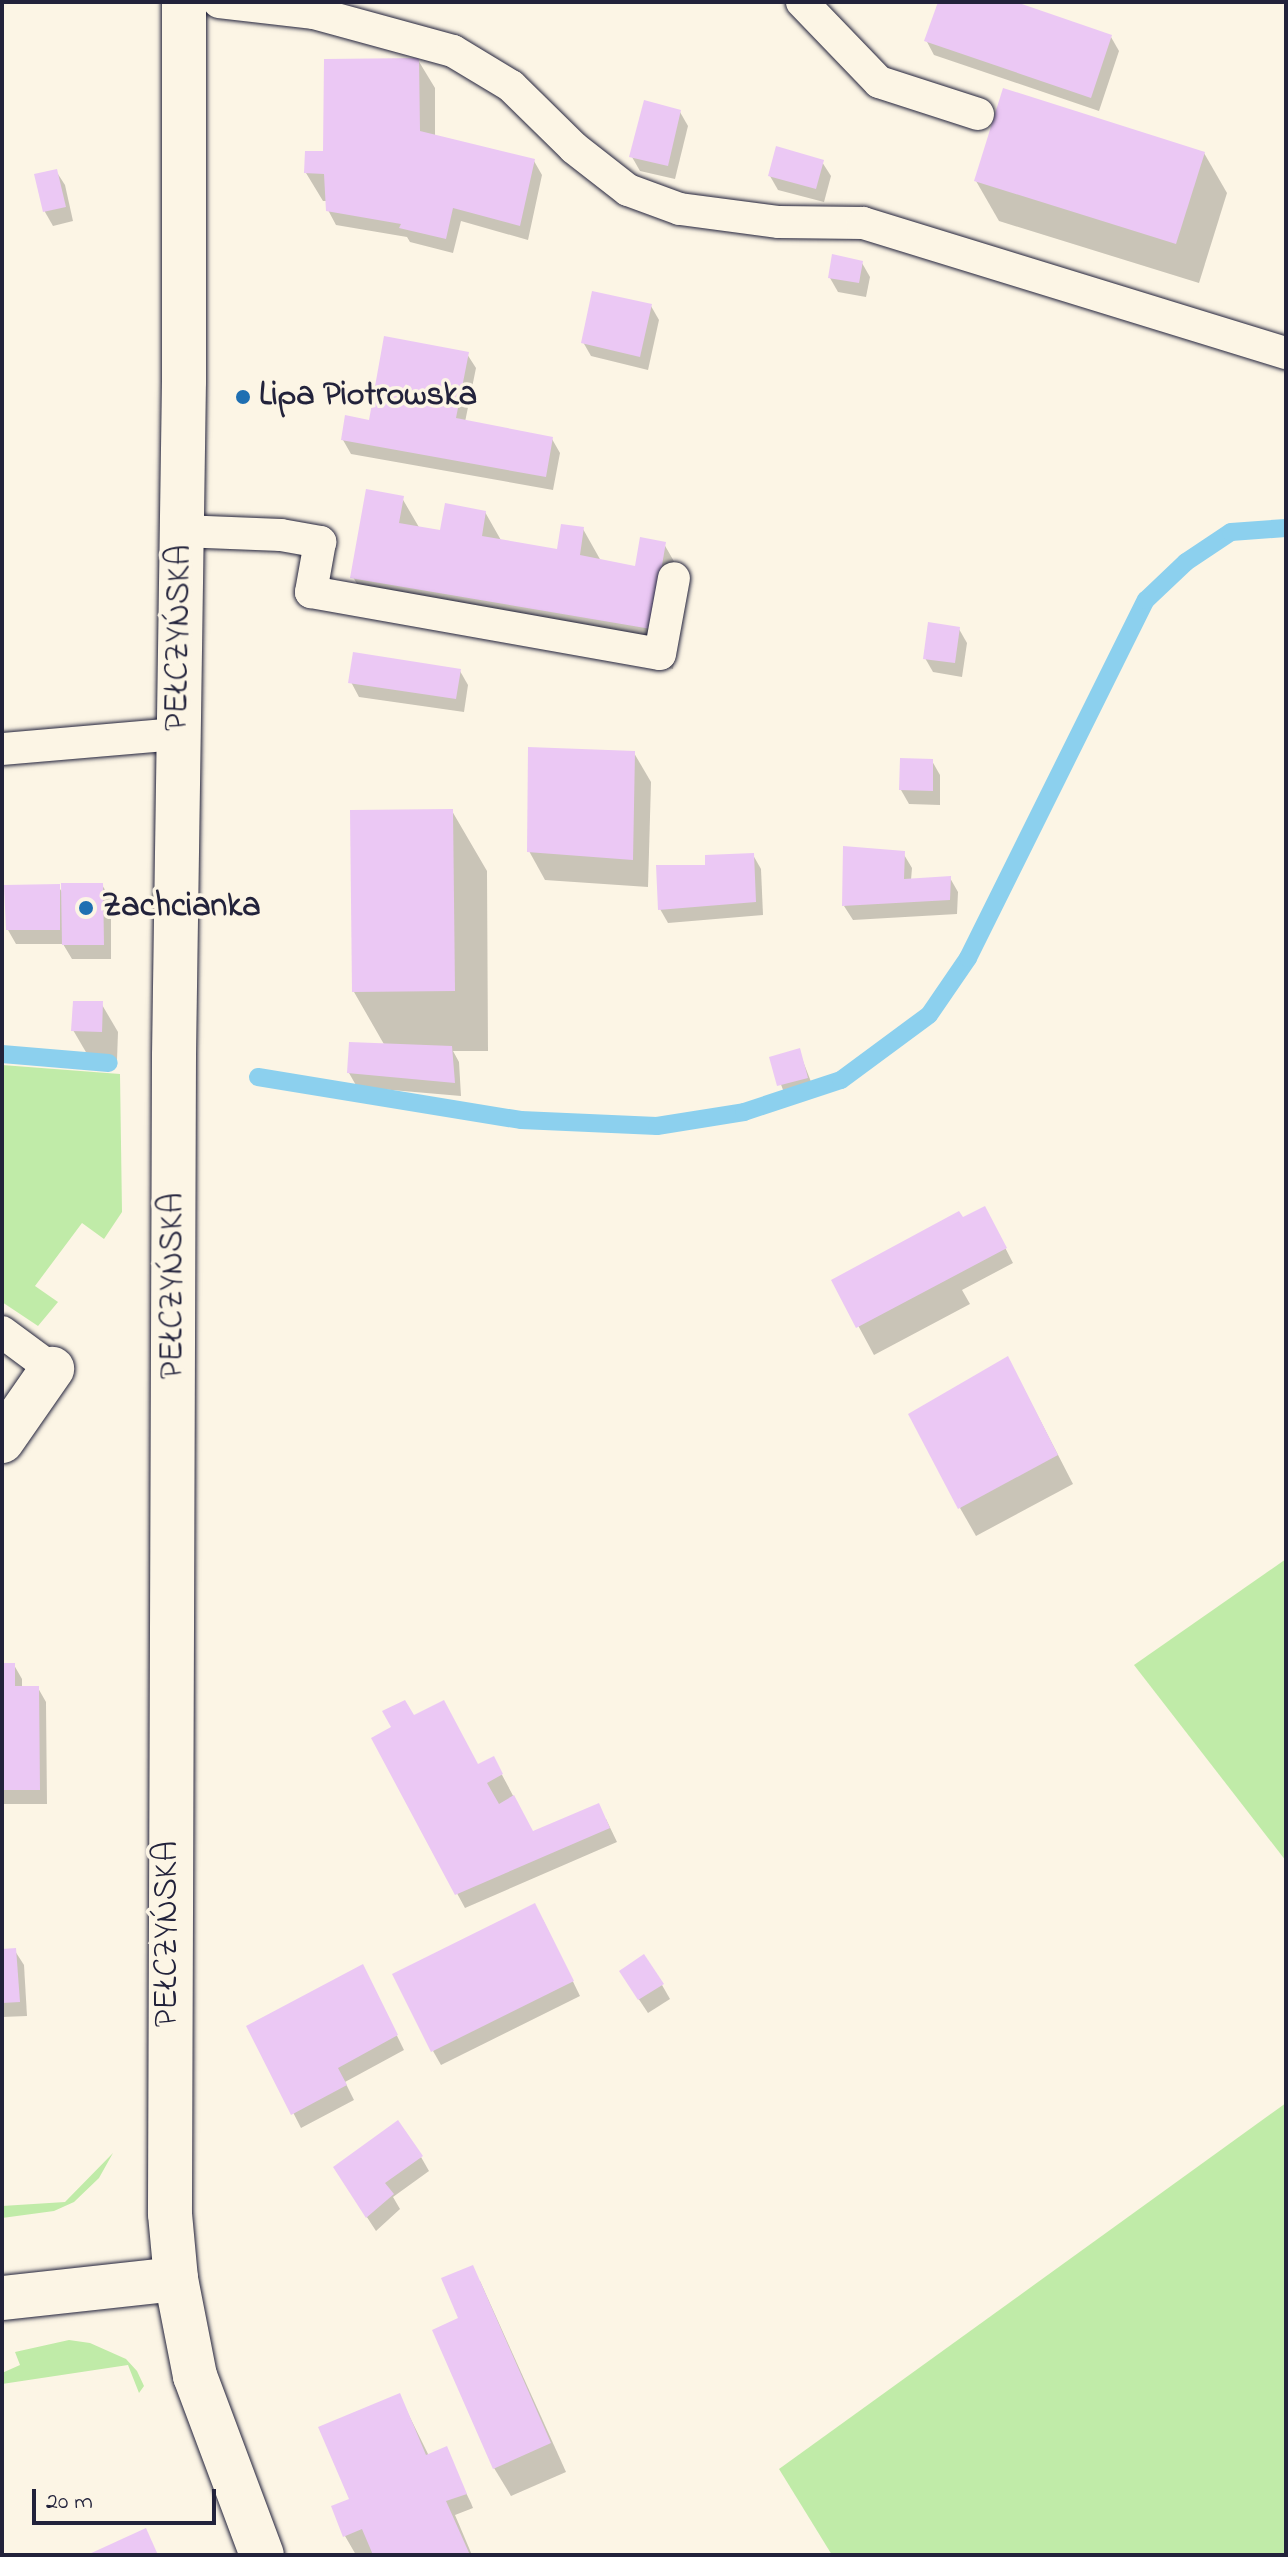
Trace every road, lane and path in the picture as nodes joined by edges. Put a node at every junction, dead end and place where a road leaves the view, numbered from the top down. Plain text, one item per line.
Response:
1 (184, 2) edge
2 (219, 2) edge
3 (802, 2) edge
4 (978, 114) dead end
5 (1286, 353) edge
6 (181, 531) junction
7 (674, 578) dead end
8 (178, 734) junction
9 (2, 749) edge
10 (2, 1332) edge
11 (52, 1369) joint
12 (2, 1441) edge
13 (176, 2279) junction
14 (2, 2298) edge
15 (262, 2555) edge

1 - 6 main road, PEŁCZYŃSKA
2 - 5 lane
3 - 4 lane
6 - 7 lane
6 - 8 main road, PEŁCZYŃSKA
8 - 9 lane
8 - 13 main road, PEŁCZYŃSKA
10 - 11 lane
11 - 12 main road
13 - 14 main road
13 - 15 main road, PEŁCZYŃSKA

